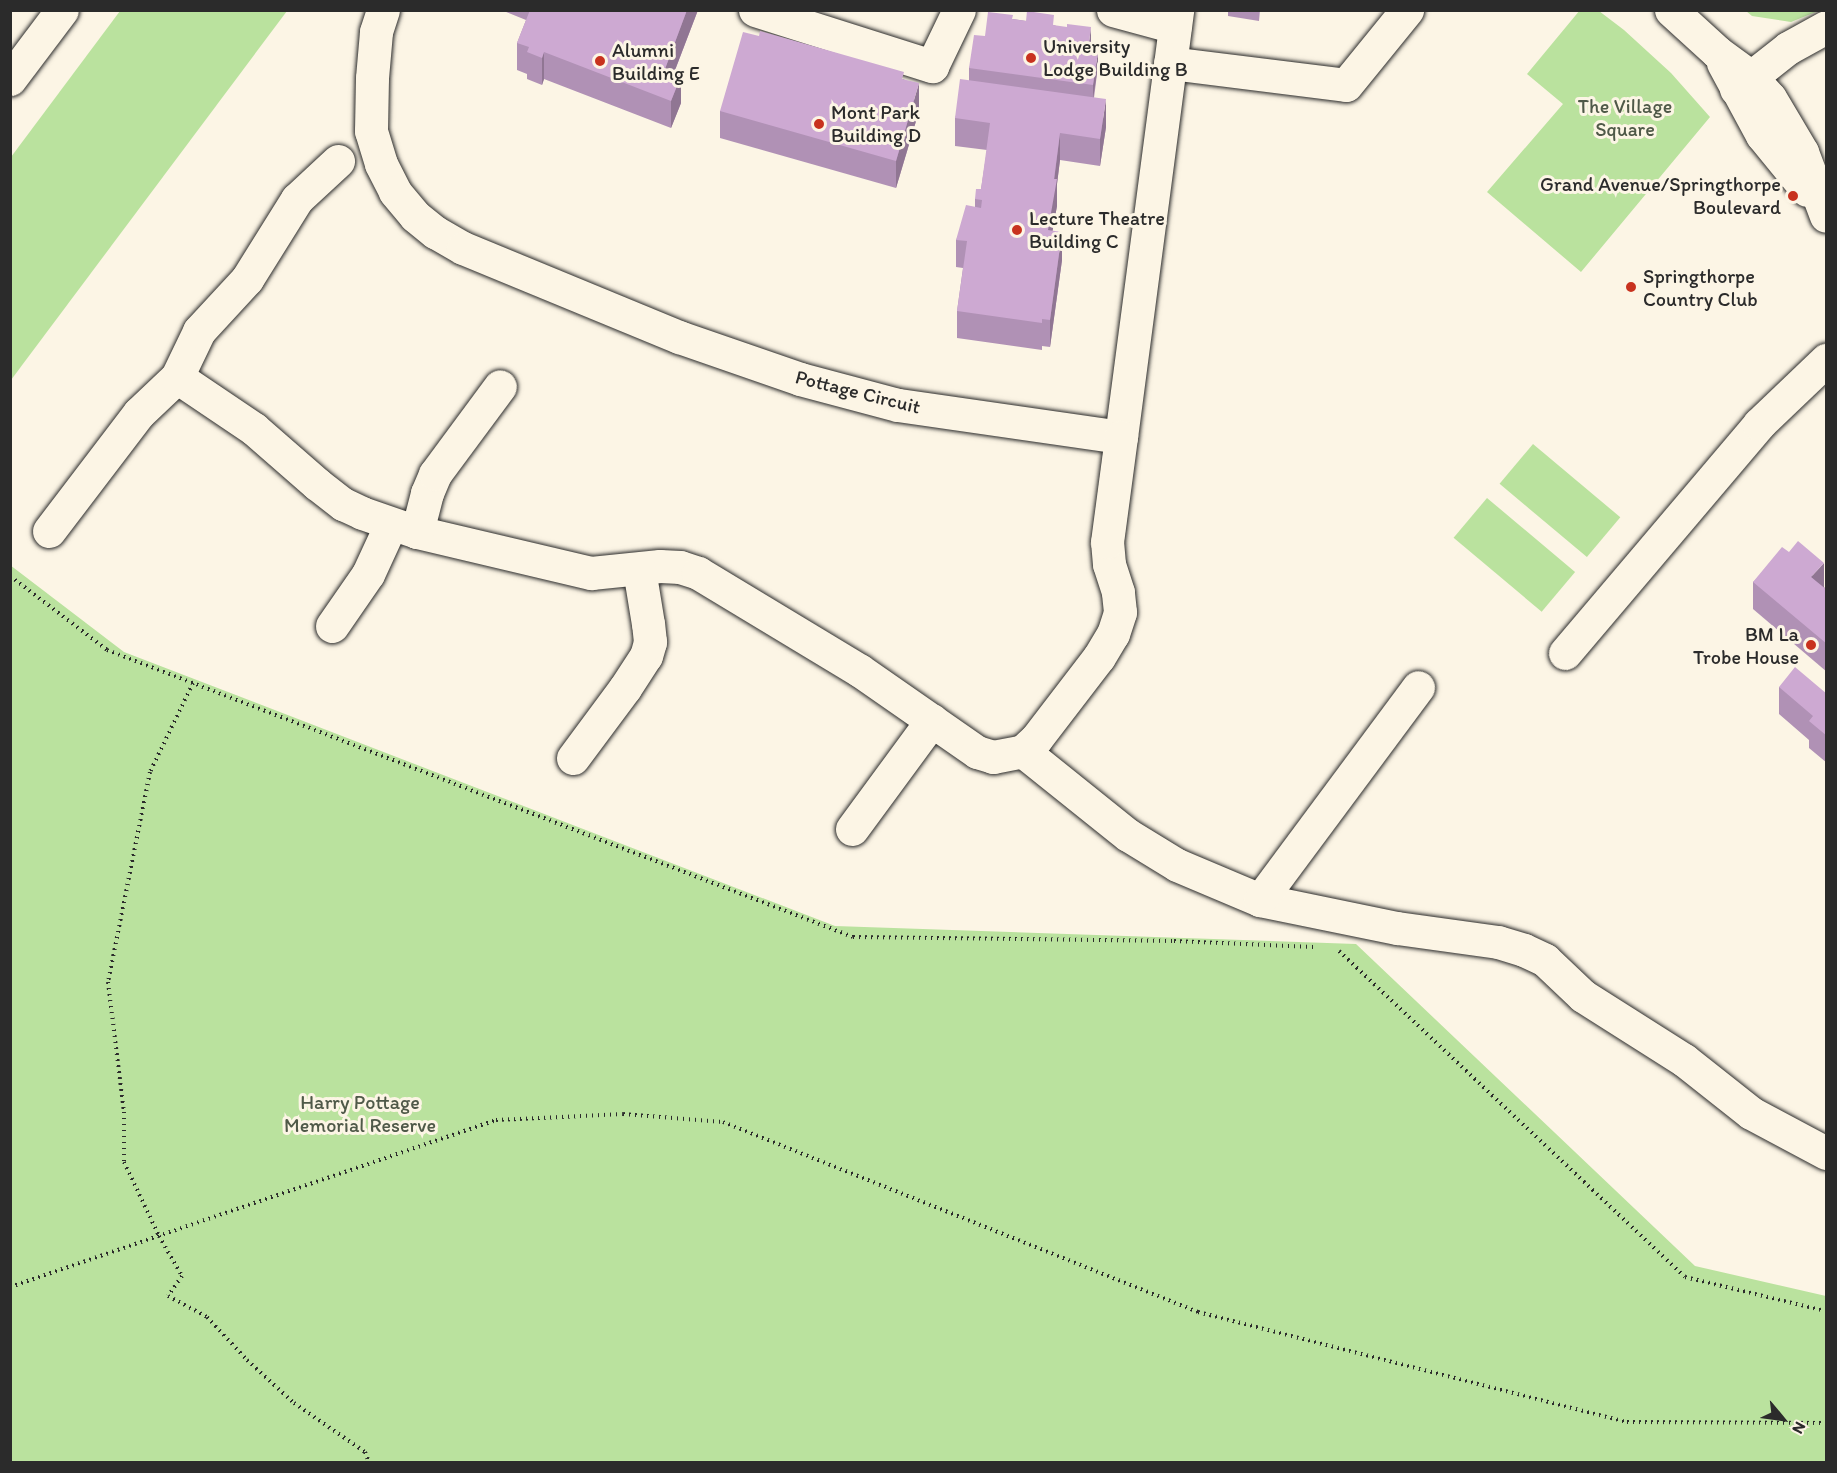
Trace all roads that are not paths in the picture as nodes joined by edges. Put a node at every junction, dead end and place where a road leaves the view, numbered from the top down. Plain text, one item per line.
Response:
1 (62, 10) edge
2 (383, 10) edge
3 (755, 10) edge
4 (959, 10) edge
5 (1113, 10) edge
6 (1407, 10) edge
7 (1671, 10) edge
8 (1176, 19) edge
9 (1827, 27) edge
10 (1170, 63) junction
11 (10, 79) edge
12 (1744, 83) junction
13 (338, 161) dead end
14 (1823, 210) edge
15 (1827, 360) edge
16 (177, 377) junction
17 (500, 386) dead end
18 (1121, 437) junction
19 (404, 528) junction
20 (49, 531) dead end
21 (639, 569) junction
22 (332, 626) dead end
23 (1564, 652) dead end
24 (1418, 687) dead end
25 (932, 720) junction
26 (1023, 751) junction
27 (573, 758) dead end
28 (852, 829) dead end
29 (1260, 900) junction
30 (1827, 1153) edge

1 - 11 street
2 - 18 street, Pottage Circuit
3 - 4 street
5 - 8 street
6 - 10 street
7 - 12 street
8 - 10 street
9 - 12 street
10 - 18 street
12 - 14 street
13 - 16 street
15 - 23 street
16 - 19 street
16 - 20 street
17 - 19 street
18 - 26 street
19 - 21 street
19 - 22 street
21 - 25 street
21 - 27 street
24 - 29 street
25 - 26 street
25 - 28 street
26 - 29 street
29 - 30 street

